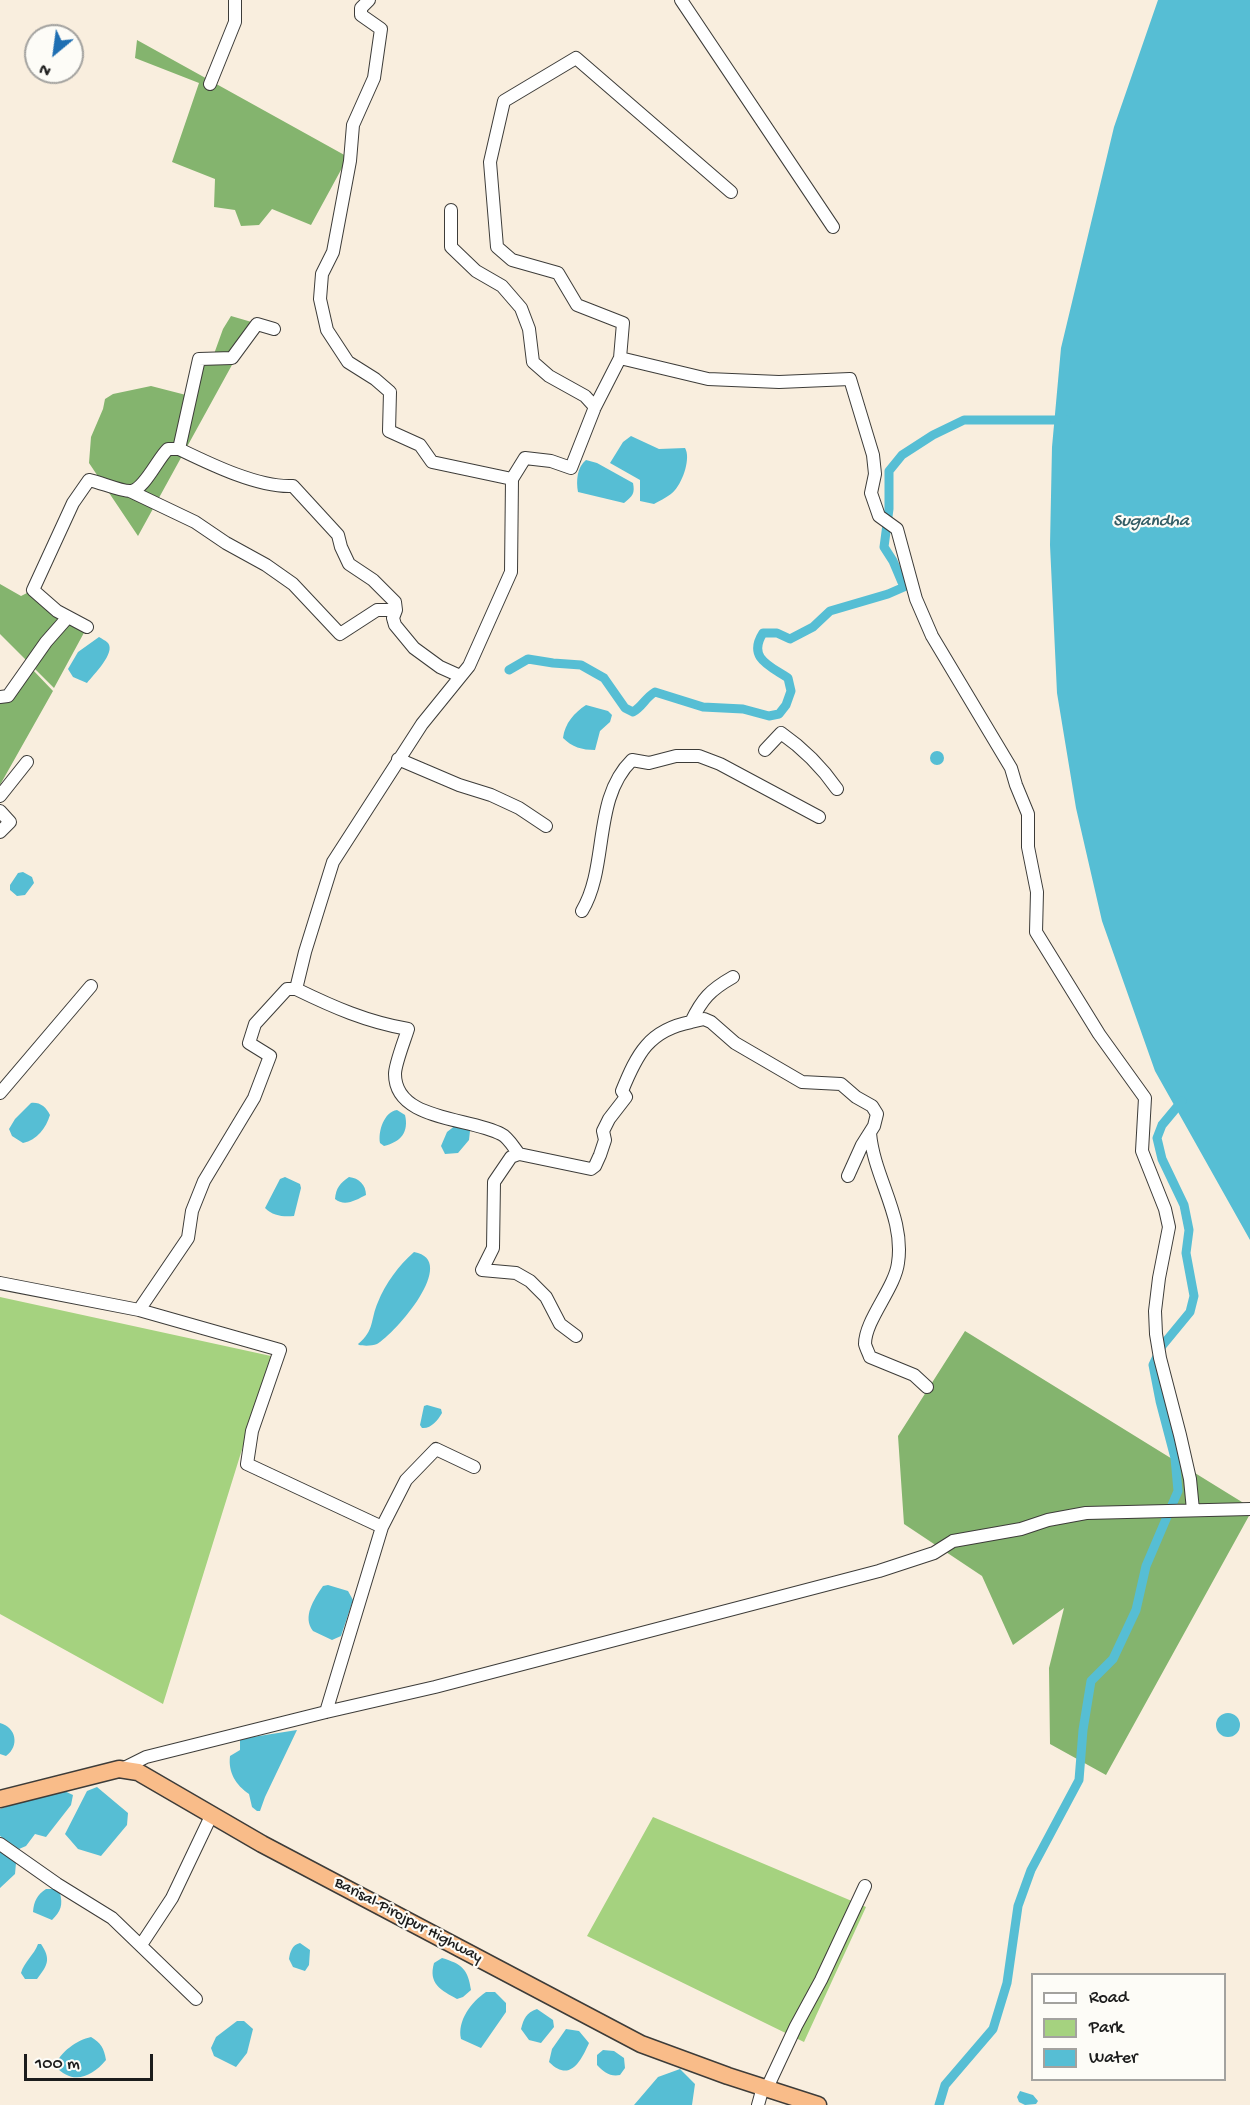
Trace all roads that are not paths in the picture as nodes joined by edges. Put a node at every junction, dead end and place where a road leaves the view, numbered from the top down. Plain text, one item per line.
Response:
1 (235, 0) edge
2 (369, 0) edge
3 (681, 0) edge
4 (210, 84) dead end
5 (731, 192) dead end
6 (451, 210) dead end
7 (833, 227) dead end
8 (274, 329) dead end
9 (620, 358) junction
10 (595, 407) junction
11 (179, 448) junction
12 (512, 479) junction
13 (130, 491) junction
14 (396, 610) junction
15 (68, 617) junction
16 (87, 627) dead end
17 (460, 676) junction
18 (0, 697) edge
19 (765, 750) dead end
20 (398, 759) junction
21 (27, 762) dead end
22 (837, 789) dead end
23 (0, 796) edge
24 (0, 811) edge
25 (819, 817) dead end
26 (546, 826) dead end
27 (0, 832) edge
28 (582, 911) dead end
29 (733, 977) dead end
30 (91, 986) dead end
31 (296, 989) junction
32 (691, 1022) junction
33 (0, 1094) edge
34 (870, 1133) junction
35 (519, 1154) junction
36 (848, 1176) dead end
37 (0, 1283) edge
38 (139, 1310) junction
39 (576, 1336) dead end
40 (927, 1387) dead end
41 (474, 1467) dead end
42 (1250, 1509) edge
43 (1194, 1510) junction
44 (382, 1527) junction
45 (326, 1712) junction
46 (122, 1769) junction
47 (0, 1799) edge
48 (212, 1814) junction
49 (0, 1844) edge
50 (865, 1886) dead end
51 (141, 1945) junction
52 (196, 1999) dead end
53 (765, 2088) junction
54 (758, 2105) edge
55 (818, 2105) edge

1 - 4 street
2 - 12 street
3 - 7 street
5 - 9 street
6 - 10 street
8 - 11 street
9 - 10 street
9 - 43 street
10 - 12 street
11 - 13 street
11 - 14 street
12 - 17 street
13 - 14 street
13 - 15 street
14 - 17 street
15 - 16 street
15 - 18 street
17 - 20 street
19 - 22 street
20 - 26 street
20 - 31 street
21 - 23 street
24 - 27 street
25 - 28 street
29 - 32 street
30 - 33 street
31 - 35 street
31 - 38 street
32 - 34 street
32 - 35 street
34 - 36 street
34 - 40 street
35 - 39 street
37 - 38 street
38 - 44 street
41 - 44 street
42 - 43 street
43 - 45 street
44 - 45 street
45 - 46 street
46 - 47 highway
46 - 48 highway, Barisal-Pirojpur Highway
48 - 51 street
48 - 53 highway, Barisal-Pirojpur Highway
49 - 51 street
50 - 53 street
51 - 52 street
53 - 54 street
53 - 55 highway, Barisal-Pirojpur Highway

